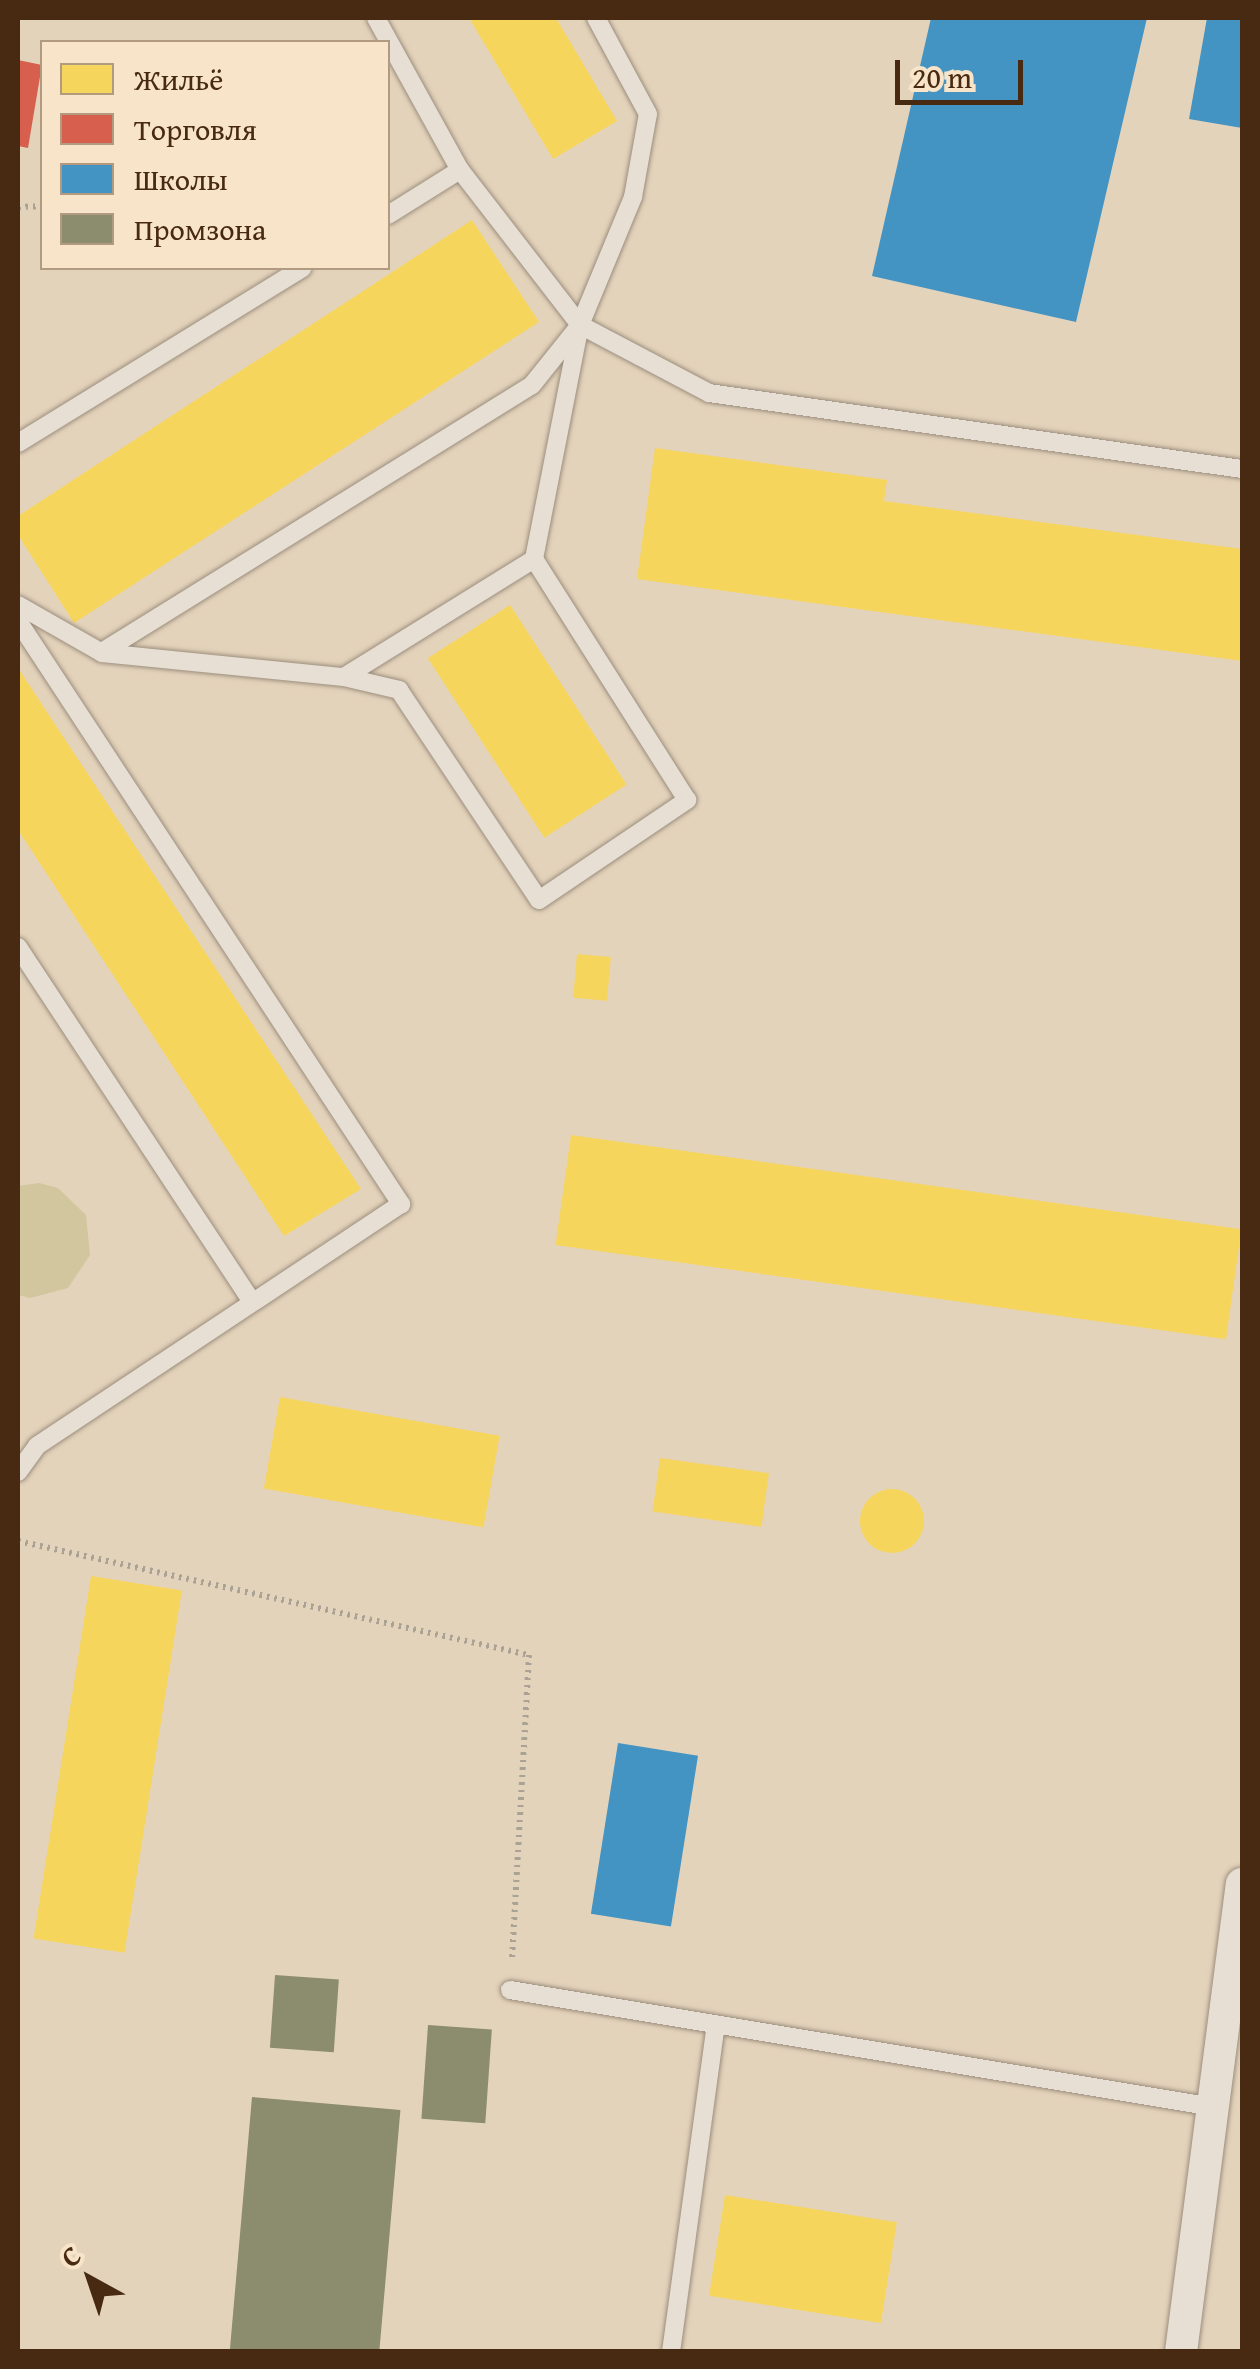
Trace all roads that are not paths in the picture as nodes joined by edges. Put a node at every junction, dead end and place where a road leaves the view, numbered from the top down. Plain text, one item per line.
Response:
1 (376, 18) edge
2 (596, 18) edge
3 (388, 40) edge
4 (390, 43) edge
5 (460, 170) junction
6 (390, 214) edge
7 (300, 270) edge
8 (580, 325) junction
9 (18, 443) edge
10 (1242, 469) edge
11 (534, 558) junction
12 (18, 605) edge
13 (18, 620) edge
14 (102, 653) junction
15 (344, 677) junction
16 (18, 947) edge
17 (252, 1302) junction
18 (18, 1472) edge
19 (1242, 1884) edge
20 (510, 1990) road end
21 (716, 2025) junction
22 (1214, 2107) junction
23 (671, 2352) edge
24 (1181, 2352) edge

1 - 3 lane
2 - 8 lane
4 - 5 lane
5 - 6 lane
5 - 8 lane
7 - 9 lane
8 - 10 lane
8 - 11 lane
8 - 14 lane
11 - 15 lane
11 - 15 lane
12 - 14 lane
13 - 17 lane
14 - 15 lane
16 - 17 lane
17 - 18 lane
19 - 22 street
20 - 21 lane
21 - 22 lane
21 - 23 lane
22 - 24 street

